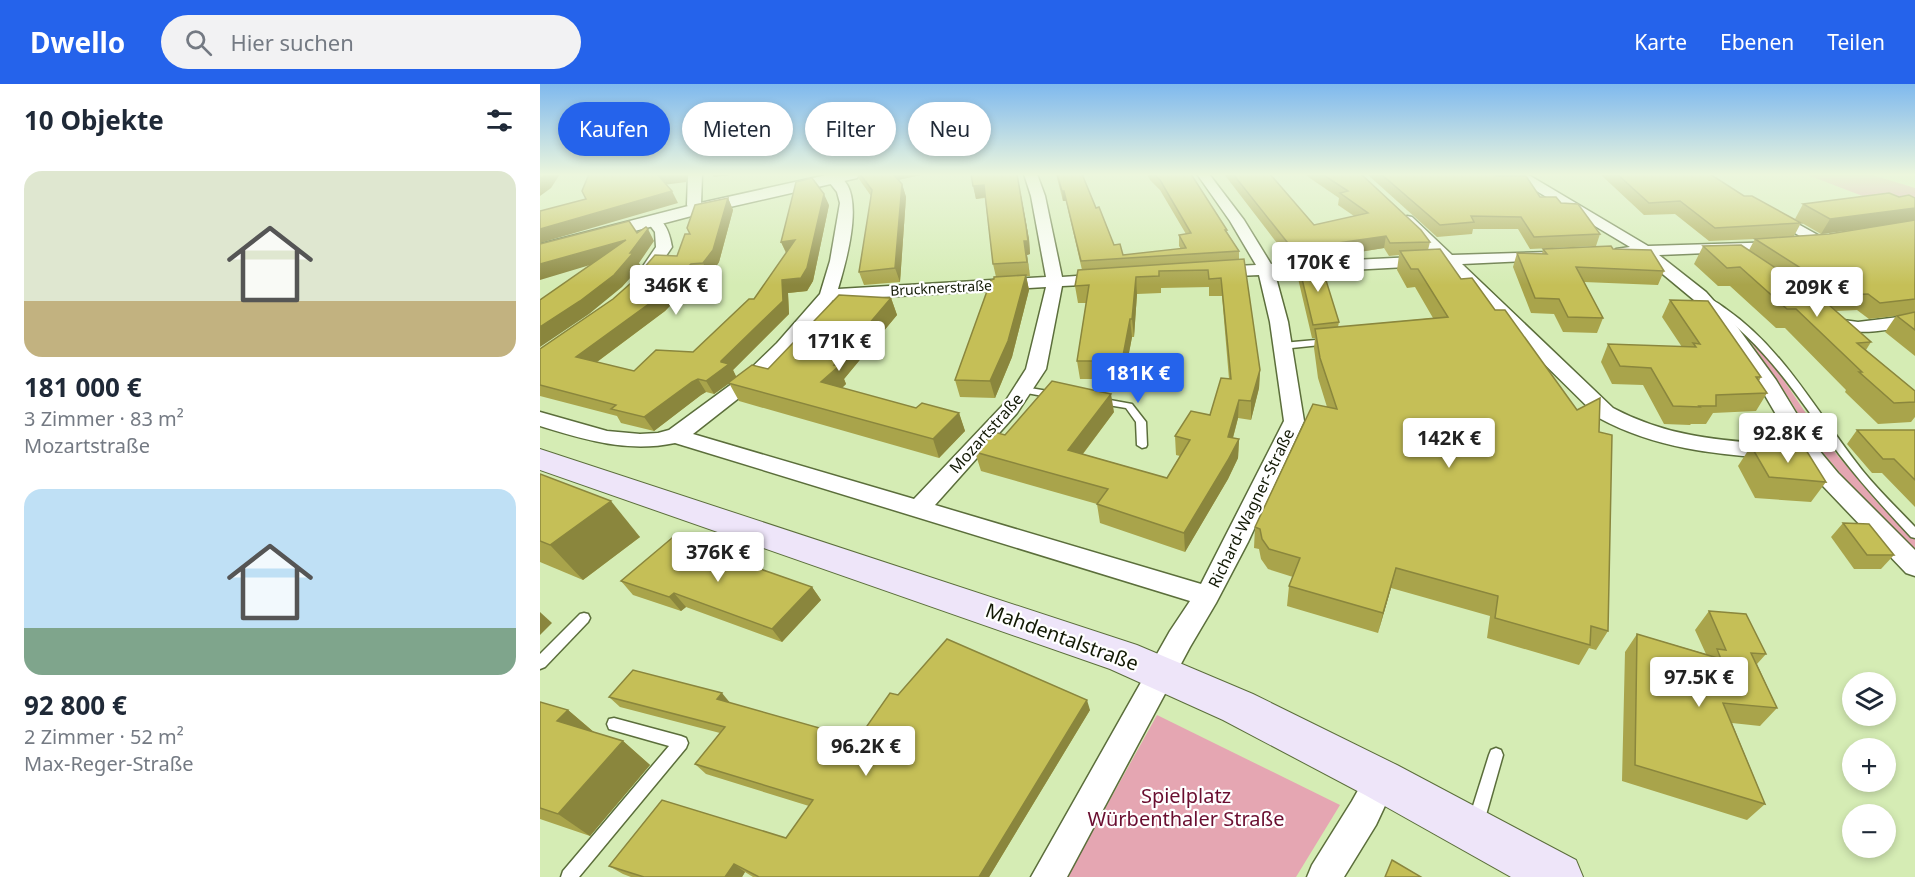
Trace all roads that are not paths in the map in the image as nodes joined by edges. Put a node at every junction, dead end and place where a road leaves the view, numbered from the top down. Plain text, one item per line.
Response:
1 (688, 211) edge
2 (846, 211) edge
3 (1041, 211) edge
4 (1230, 211) edge
5 (1582, 211) edge
6 (1767, 211) edge
7 (1399, 213) edge
8 (653, 220) junction
9 (1840, 239) edge
10 (1820, 242) junction
11 (1724, 248) junction
12 (540, 250) edge
13 (1645, 251) junction
14 (1610, 252) edge
15 (1564, 255) edge
16 (1448, 260) junction
17 (1741, 260) edge
18 (1266, 269) junction
19 (1194, 273) edge
20 (1124, 277) edge
21 (1055, 282) junction
22 (630, 291) edge
23 (828, 295) junction
24 (1701, 296) junction
25 (1815, 310) edge
26 (1915, 320) edge
27 (1342, 341) edge
28 (1282, 346) junction
29 (1024, 390) junction
30 (1070, 397) edge
31 (1092, 400) edge
32 (540, 419) edge
33 (676, 436) junction
34 (1142, 445) dead end
35 (1810, 454) junction
36 (540, 459) edge
37 (918, 509) junction
38 (1915, 534) edge
39 (1915, 566) edge
40 (1207, 596) junction
41 (584, 618) dead end
42 (540, 663) edge
43 (1162, 673) junction
44 (614, 724) dead end
45 (1496, 755) dead end
46 (1381, 780) junction
47 (1473, 830) junction
48 (1545, 874) edge
49 (569, 877) edge
50 (1048, 877) edge
51 (1324, 877) edge

1 - 8 street
2 - 23 street
3 - 21 street, Mozartstraße
4 - 18 street, Richard-Wagner-Straße
5 - 13 street
6 - 10 street
7 - 16 street
8 - 12 street
8 - 22 street
9 - 10 street
10 - 11 street
11 - 13 street
11 - 17 street
13 - 14 street
13 - 24 street
15 - 16 street
16 - 18 street
16 - 35 street
18 - 19 street
18 - 28 street, Richard-Wagner-Straße
20 - 21 street, Brucknerstraße
21 - 23 street, Brucknerstraße
21 - 29 street, Mozartstraße
23 - 33 street
24 - 35 street
24 - 38 lane
25 - 26 street
27 - 28 lane
28 - 40 street, Richard-Wagner-Straße
29 - 30 lane
29 - 37 street, Mozartstraße
31 - 34 lane
32 - 33 street
33 - 37 street
35 - 39 street
36 - 43 main road, Mahdentalstraße
37 - 40 street
40 - 43 street, Richard-Wagner-Straße
41 - 42 lane
43 - 46 main road, Mahdentalstraße
43 - 50 street, Richard-Wagner-Straße
44 - 49 lane
45 - 47 lane
46 - 47 main road, Mahdentalstraße
46 - 51 street
47 - 48 main road, Mahdentalstraße

